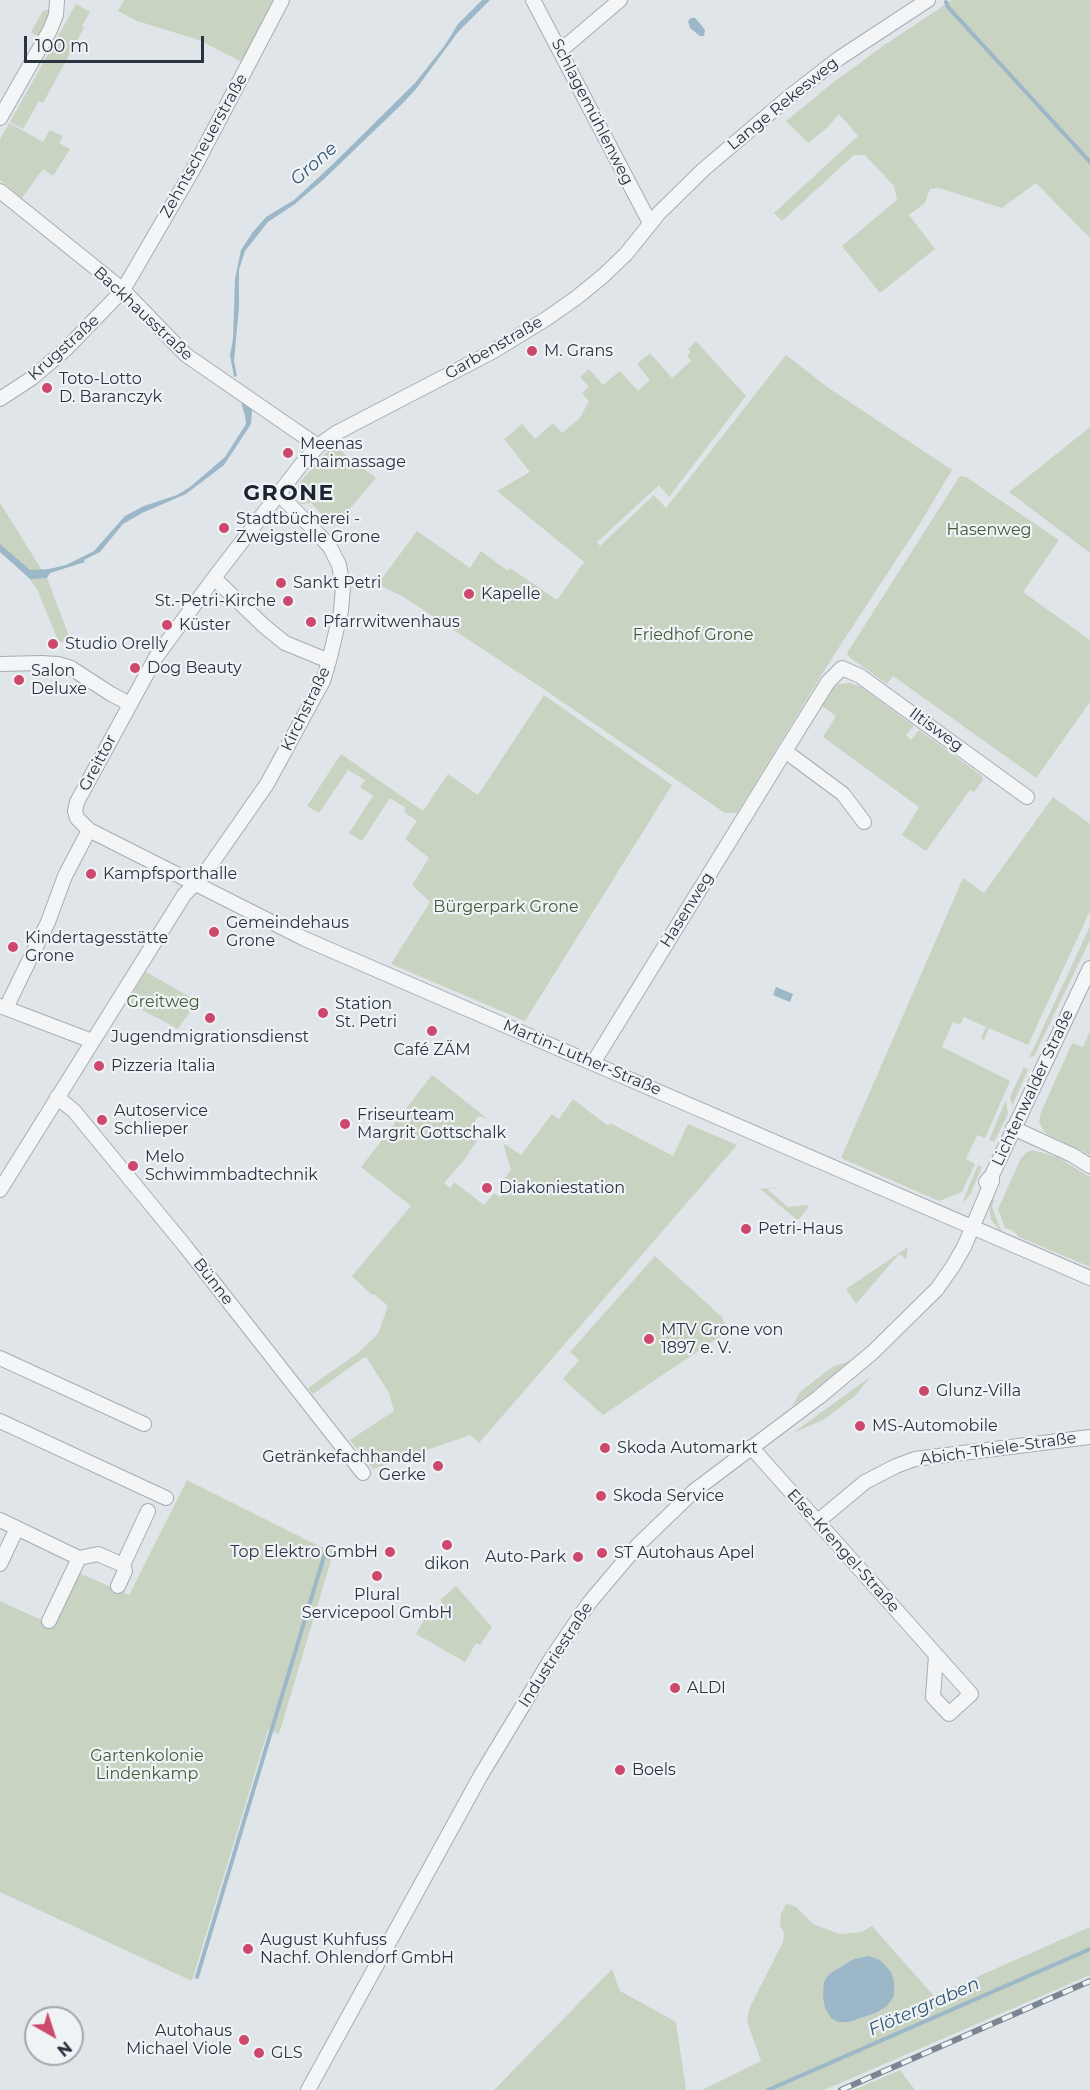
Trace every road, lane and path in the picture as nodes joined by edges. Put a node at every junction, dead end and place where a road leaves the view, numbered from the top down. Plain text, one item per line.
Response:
1 (57, 0) edge
2 (282, 0) edge
3 (533, 0) edge
4 (620, 0) edge
5 (928, 0) edge
6 (560, 51) junction
7 (0, 118) edge
8 (1, 195) edge
9 (650, 223) junction
10 (123, 290) junction
11 (0, 399) edge
12 (318, 446) junction
13 (279, 494) junction
14 (214, 578) junction
15 (329, 661) junction
16 (0, 664) edge
17 (842, 668) joint
18 (130, 704) junction
19 (785, 751) junction
20 (1027, 797) dead end
21 (864, 822) dead end
22 (85, 826) junction
23 (194, 884) junction
24 (1090, 968) edge
25 (3, 1007) edge
26 (92, 1041) junction
27 (593, 1063) junction
28 (57, 1097) junction
29 (1014, 1128) junction
30 (1090, 1166) edge
31 (0, 1190) edge
32 (969, 1225) junction
33 (1090, 1278) edge
34 (0, 1358) edge
35 (0, 1421) edge
36 (144, 1424) dead end
37 (1090, 1437) edge
38 (751, 1447) junction
39 (363, 1473) dead end
40 (166, 1498) dead end
41 (148, 1511) dead end
42 (0, 1520) edge
43 (817, 1522) junction
44 (16, 1528) junction
45 (79, 1558) junction
46 (0, 1564) edge
47 (123, 1565) junction
48 (118, 1586) dead end
49 (49, 1621) dead end
50 (936, 1655) dead end
51 (308, 2090) edge

1 - 7 street
2 - 10 street, Zehntscheuerstraße
3 - 6 street, Schlagemühlenweg
4 - 6 street
5 - 9 street, Lange Rekesweg
6 - 9 street, Schlagemühlenweg
8 - 10 street, Backhausstraße
9 - 12 street, Garbenstraße
10 - 11 street, Krugstraße
10 - 12 street, Backhausstraße
12 - 13 street, Garbenstraße
13 - 14 street, Garbenstraße
13 - 15 street, Kirchstraße
14 - 15 street
14 - 18 street, Greittor
15 - 23 street, Kirchstraße
16 - 18 street
17 - 19 street, Hasenweg
17 - 20 street, Iltisweg
18 - 22 street, Greittor
19 - 21 street
19 - 27 street, Hasenweg
22 - 23 street, Martin-Luther-Straße
22 - 25 street
23 - 26 street
23 - 27 street, Martin-Luther-Straße
24 - 29 street, Lichtenwalder Straße
25 - 26 street
26 - 28 street
27 - 32 street, Martin-Luther-Straße
28 - 31 street
28 - 39 street, Bünne
29 - 30 street
29 - 32 street, Lichtenwalder Straße
32 - 33 street, Martin-Luther-Straße
32 - 38 street, Industriestraße
34 - 36 street
35 - 40 street
37 - 43 street, Abich-Thiele-Straße
38 - 43 street, Else-Krengel-Straße
38 - 51 street, Industriestraße
41 - 47 street
42 - 44 street
43 - 50 street, Else-Krengel-Straße
44 - 45 street
44 - 46 street
45 - 47 street
45 - 49 street
47 - 48 street

